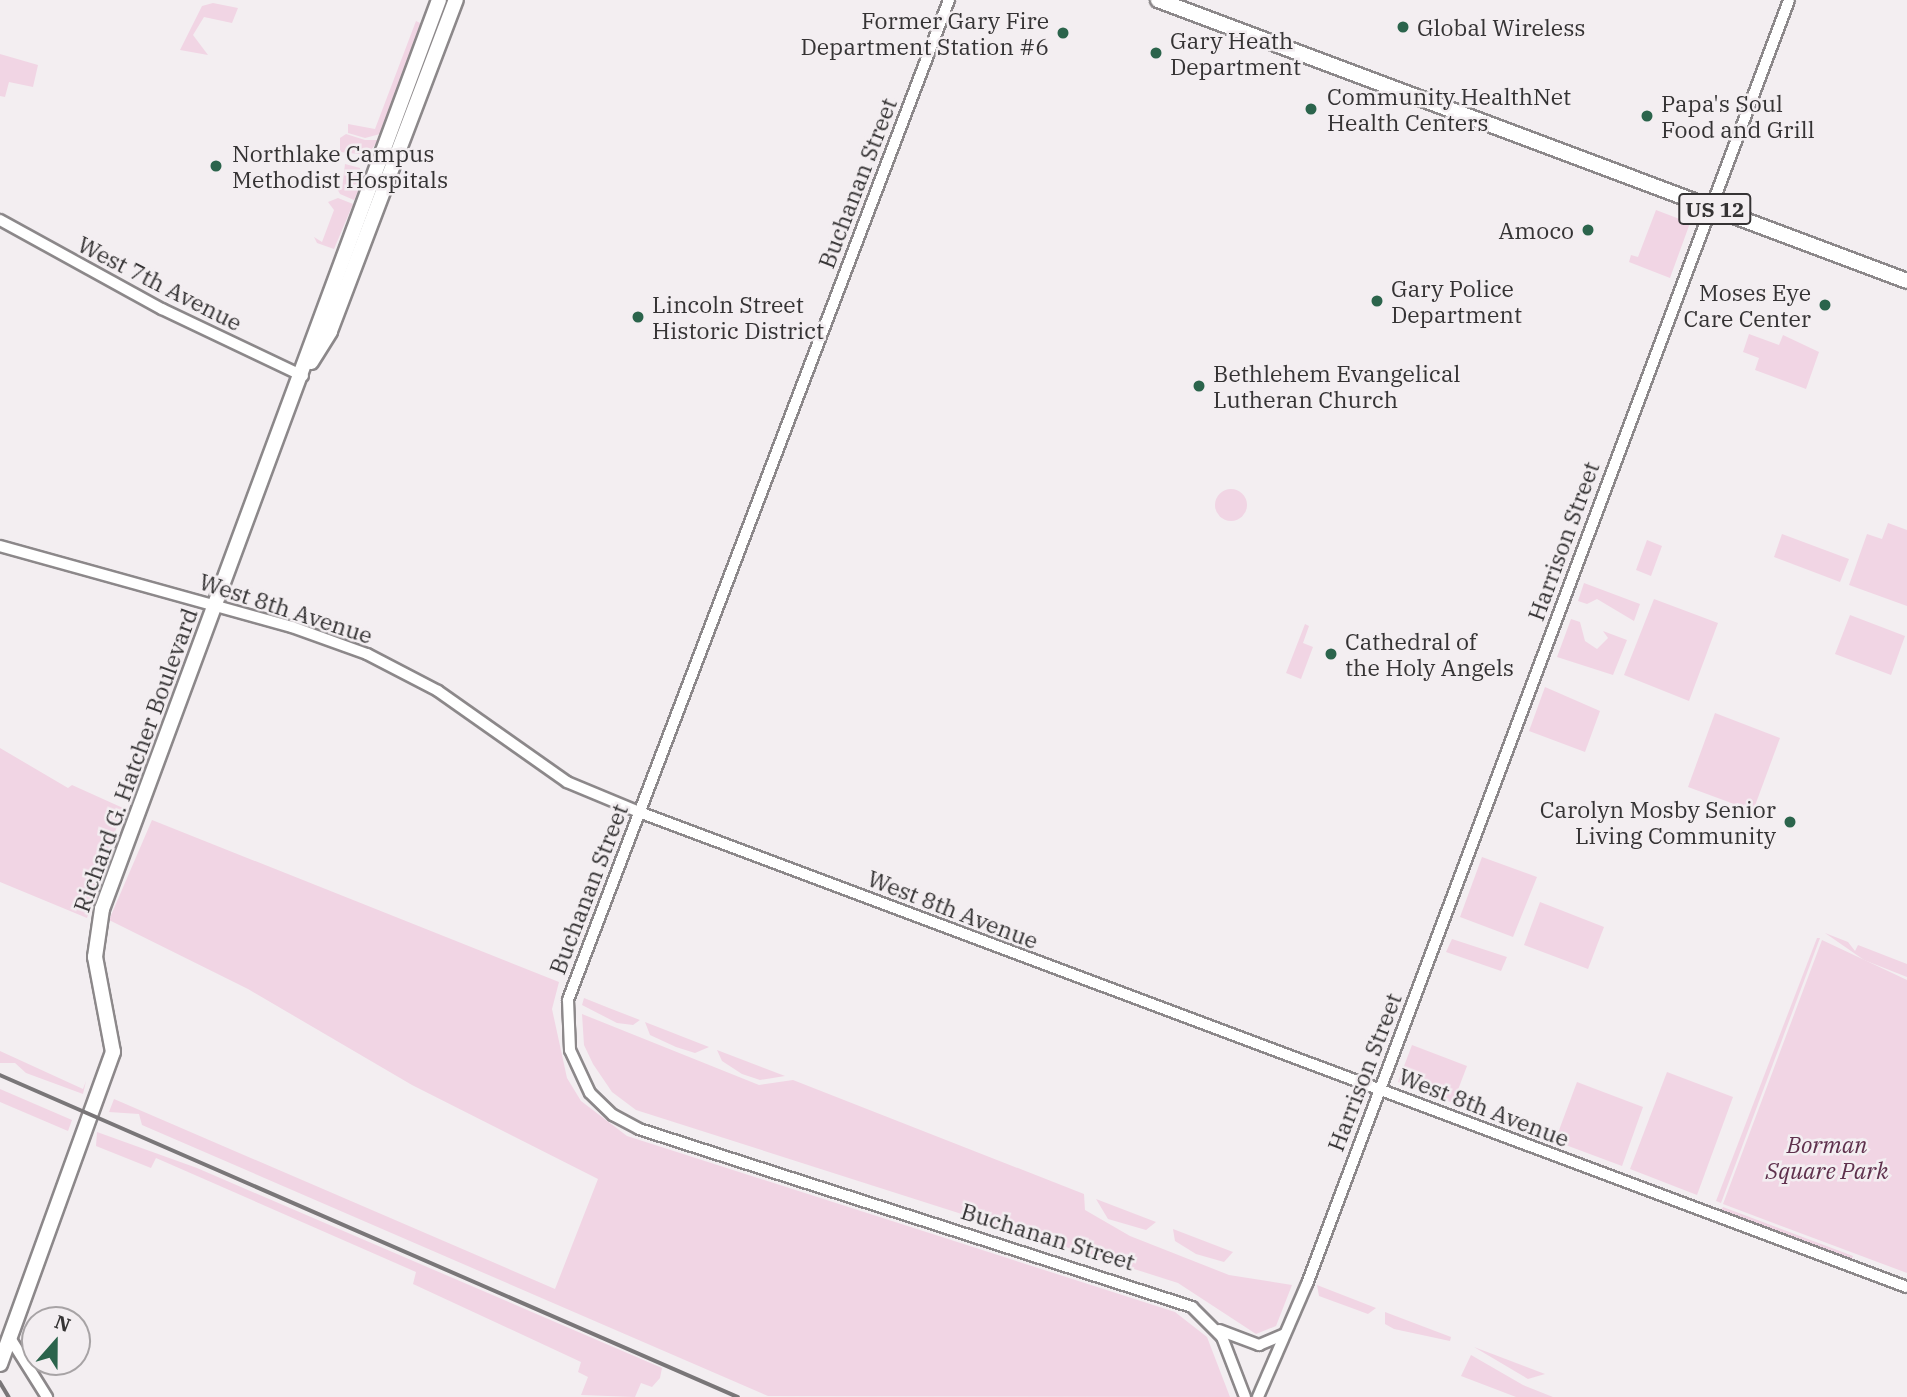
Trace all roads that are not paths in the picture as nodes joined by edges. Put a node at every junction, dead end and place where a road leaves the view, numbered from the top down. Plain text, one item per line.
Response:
1 (439, 0) edge
2 (949, 0) edge
3 (1158, 0) edge
4 (1789, 0) edge
5 (455, 3) edge
6 (1711, 207) junction
7 (0, 220) edge
8 (1907, 281) edge
9 (303, 376) junction
10 (0, 546) edge
11 (215, 606) junction
12 (639, 812) junction
13 (1380, 1090) junction
14 (1907, 1287) edge
15 (1216, 1329) junction
16 (1287, 1332) junction
17 (9, 1338) junction
18 (0, 1364) edge
19 (47, 1397) edge
20 (1245, 1397) edge
21 (1258, 1397) edge

1 - 5 main road
1 - 9 main road, Richard G. Hatcher Boulevard
2 - 12 street, Buchanan Street
3 - 6 main road, US 12
4 - 6 street, Harrison Street
5 - 9 main road, Richard G. Hatcher Boulevard
6 - 8 main road, US 12
6 - 13 street, Harrison Street
7 - 9 street, West 7th Avenue
9 - 11 main road, Richard G. Hatcher Boulevard
10 - 11 street, West 8th Avenue
11 - 12 street, West 8th Avenue
11 - 17 main road, Richard G. Hatcher Boulevard
12 - 13 street, West 8th Avenue
12 - 15 street, Buchanan Street
13 - 14 street, West 8th Avenue
13 - 16 street, Harrison Street
15 - 16 street
15 - 20 street, Buchanan Street
16 - 21 street, Harrison Street
17 - 18 main road, Richard G. Hatcher Boulevard
17 - 19 street

